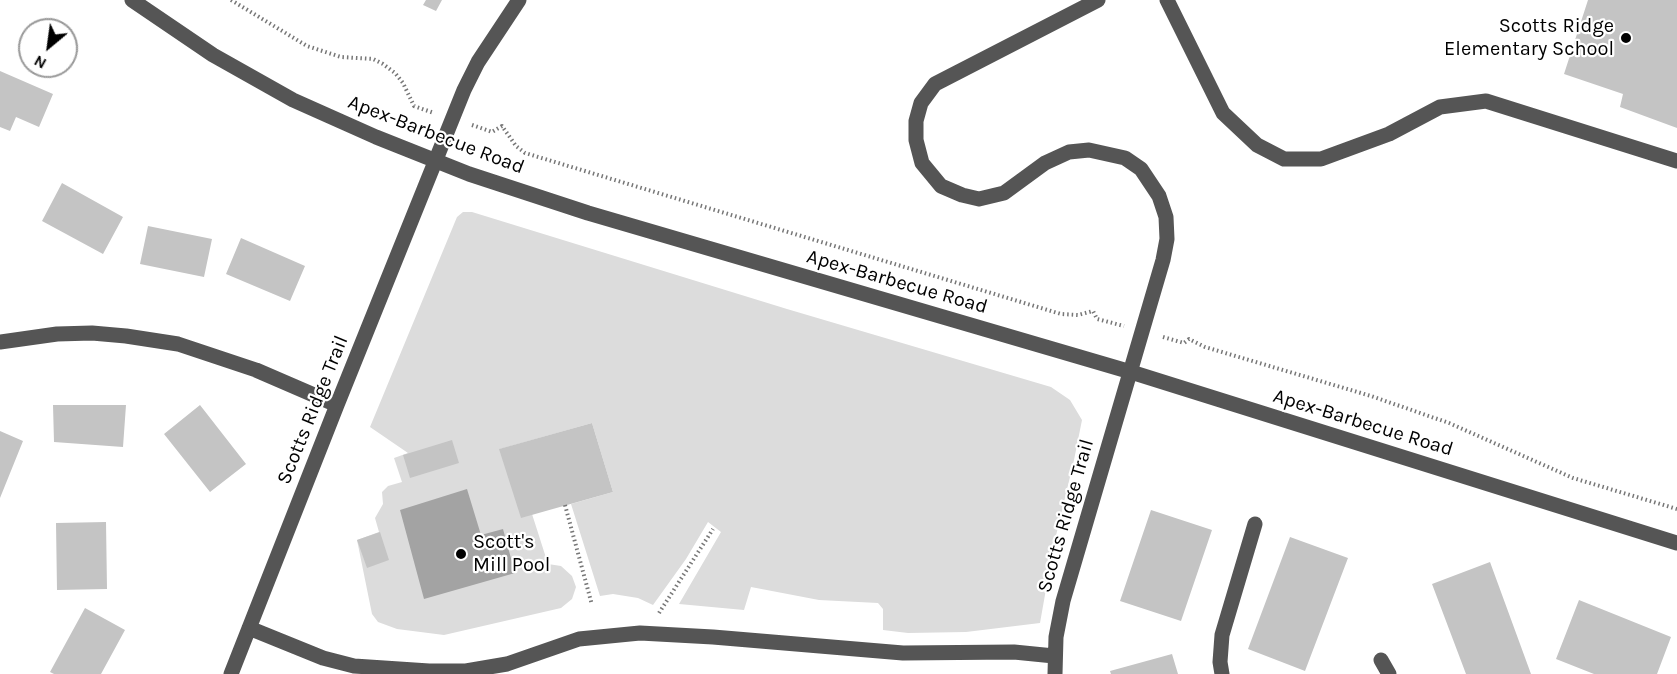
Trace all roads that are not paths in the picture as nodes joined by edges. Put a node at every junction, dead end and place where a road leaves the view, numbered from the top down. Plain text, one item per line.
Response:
1 (132, 0) edge
2 (519, 0) edge
3 (1098, 0) edge
4 (1167, 0) edge
5 (1677, 161) edge
6 (436, 162) junction
7 (1, 338) edge
8 (1131, 372) junction
9 (337, 405) junction
10 (1255, 524) dead end
11 (1677, 543) edge
12 (249, 628) junction
13 (1054, 657) junction
14 (231, 674) edge
15 (1055, 674) edge
16 (1222, 674) edge

1 - 6 street, Apex-Barbecue Road
2 - 6 street, Scotts Ridge Trail
3 - 8 street, Scotts Ridge Trail
4 - 5 street
6 - 8 street, Apex-Barbecue Road
6 - 9 street, Scotts Ridge Trail
7 - 9 street
8 - 11 street, Apex-Barbecue Road
8 - 13 street, Scotts Ridge Trail
9 - 12 street, Scotts Ridge Trail
10 - 16 street
12 - 13 street
12 - 14 street, Scotts Ridge Trail
13 - 15 street, Scotts Ridge Trail

